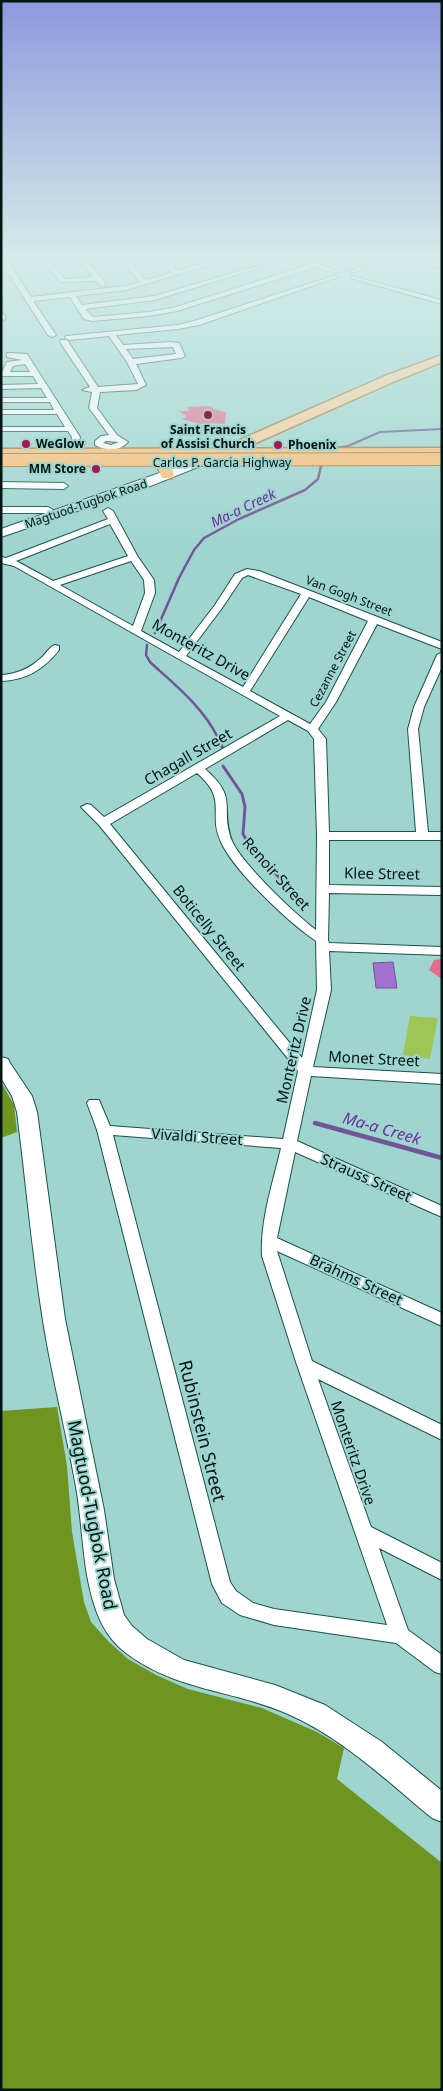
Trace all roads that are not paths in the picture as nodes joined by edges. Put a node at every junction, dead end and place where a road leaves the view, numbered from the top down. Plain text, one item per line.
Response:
1 (63, 353) edge
2 (74, 353) edge
3 (125, 353) edge
4 (179, 353) edge
5 (10, 355) dead end
6 (442, 358) edge
7 (27, 361) junction
8 (132, 362) junction
9 (35, 374) junction
10 (43, 386) junction
11 (1, 387) edge
12 (96, 390) junction
13 (85, 397) junction
14 (1, 400) edge
15 (52, 400) junction
16 (1, 412) edge
17 (59, 412) junction
18 (102, 428) junction
19 (1, 429) edge
20 (71, 431) junction
21 (114, 437) junction
22 (104, 438) junction
23 (222, 453) junction
24 (109, 454) junction
25 (68, 456) junction
26 (442, 457) edge
27 (3, 458) edge
28 (256, 458) junction
29 (158, 462) junction
30 (198, 463) junction
31 (1, 485) edge
32 (64, 486) dead end
33 (1, 510) edge
34 (48, 510) dead end
35 (1, 533) edge
36 (133, 557) junction
37 (7, 559) edge
38 (52, 584) junction
39 (308, 593) junction
40 (374, 619) junction
41 (136, 631) junction
42 (442, 646) edge
43 (55, 648) dead end
44 (442, 655) edge
45 (180, 657) junction
46 (1, 678) edge
47 (244, 693) junction
48 (288, 716) junction
49 (312, 729) junction
50 (198, 768) junction
51 (87, 807) dead end
52 (103, 823) junction
53 (323, 836) junction
54 (422, 836) junction
55 (442, 836) edge
56 (322, 889) junction
57 (442, 891) edge
58 (322, 943) junction
59 (442, 951) edge
60 (1, 1063) edge
61 (305, 1071) junction
62 (442, 1079) edge
63 (94, 1102) dead end
64 (104, 1130) junction
65 (290, 1144) junction
66 (442, 1212) edge
67 (269, 1241) junction
68 (442, 1320) edge
69 (305, 1365) junction
70 (442, 1433) edge
71 (362, 1531) junction
72 (442, 1572) edge
73 (400, 1635) junction
74 (442, 1666) edge
75 (442, 1809) edge

1 - 13 street
2 - 12 street
3 - 8 street
4 - 8 street
5 - 7 street
6 - 23 main road
7 - 9 street
7 - 9 street
8 - 12 street
9 - 10 street
10 - 11 street
10 - 15 street
12 - 13 street
12 - 18 street
13 - 18 street
14 - 15 street
15 - 17 street
16 - 17 street
17 - 20 street
18 - 21 street
18 - 22 street
19 - 20 street
20 - 25 street
21 - 22 street
21 - 24 street
22 - 24 street
23 - 28 highway, Carlos P. Garcia Highway
23 - 29 highway, Carlos P. Garcia Highway
23 - 30 main road
24 - 25 highway, Carlos P. Garcia Highway
24 - 29 highway, Carlos P. Garcia Highway
25 - 27 highway, Carlos P. Garcia Highway
26 - 27 highway, Carlos P. Garcia Highway, bridge
26 - 28 highway, Carlos P. Garcia Highway
28 - 30 highway, Carlos P. Garcia Highway
29 - 30 highway, Carlos P. Garcia Highway
29 - 35 main road, Magtuod-Tugbok Road
31 - 32 street
33 - 34 street
36 - 37 street
36 - 38 street
36 - 41 street
37 - 38 street, Monteritz Drive
38 - 41 street, Monteritz Drive
39 - 40 street, Van Gogh Street
39 - 45 street, Van Gogh Street
39 - 47 street
40 - 42 street, Van Gogh Street
40 - 49 street, Cezanne Street
41 - 45 street, Monteritz Drive
43 - 46 street
44 - 54 street
45 - 47 street, Monteritz Drive
47 - 48 street, Monteritz Drive
48 - 49 street, Monteritz Drive
48 - 50 street, Chagall Street
49 - 53 street, Monteritz Drive
50 - 52 street, Chagall Street
50 - 58 street, Renoir Street
51 - 52 street, Boticelly Street
52 - 61 street, Boticelly Street
53 - 54 street
53 - 56 street, Monteritz Drive
54 - 55 street
56 - 57 street, Klee Street
56 - 58 street, Monteritz Drive
58 - 59 street
58 - 61 street, Monteritz Drive
60 - 75 main road, Magtuod-Tugbok Road
61 - 62 street, Monet Street
61 - 65 street, Monteritz Drive
63 - 64 street, Rubinstein Street
64 - 65 street, Vivaldi Street
64 - 73 street, Rubinstein Street
65 - 66 street, Strauss Street
65 - 67 street, Monteritz Drive
67 - 68 street, Brahms Street
67 - 69 street, Monteritz Drive
69 - 70 street
69 - 71 street, Monteritz Drive
71 - 72 street
71 - 73 street, Monteritz Drive
73 - 74 street

